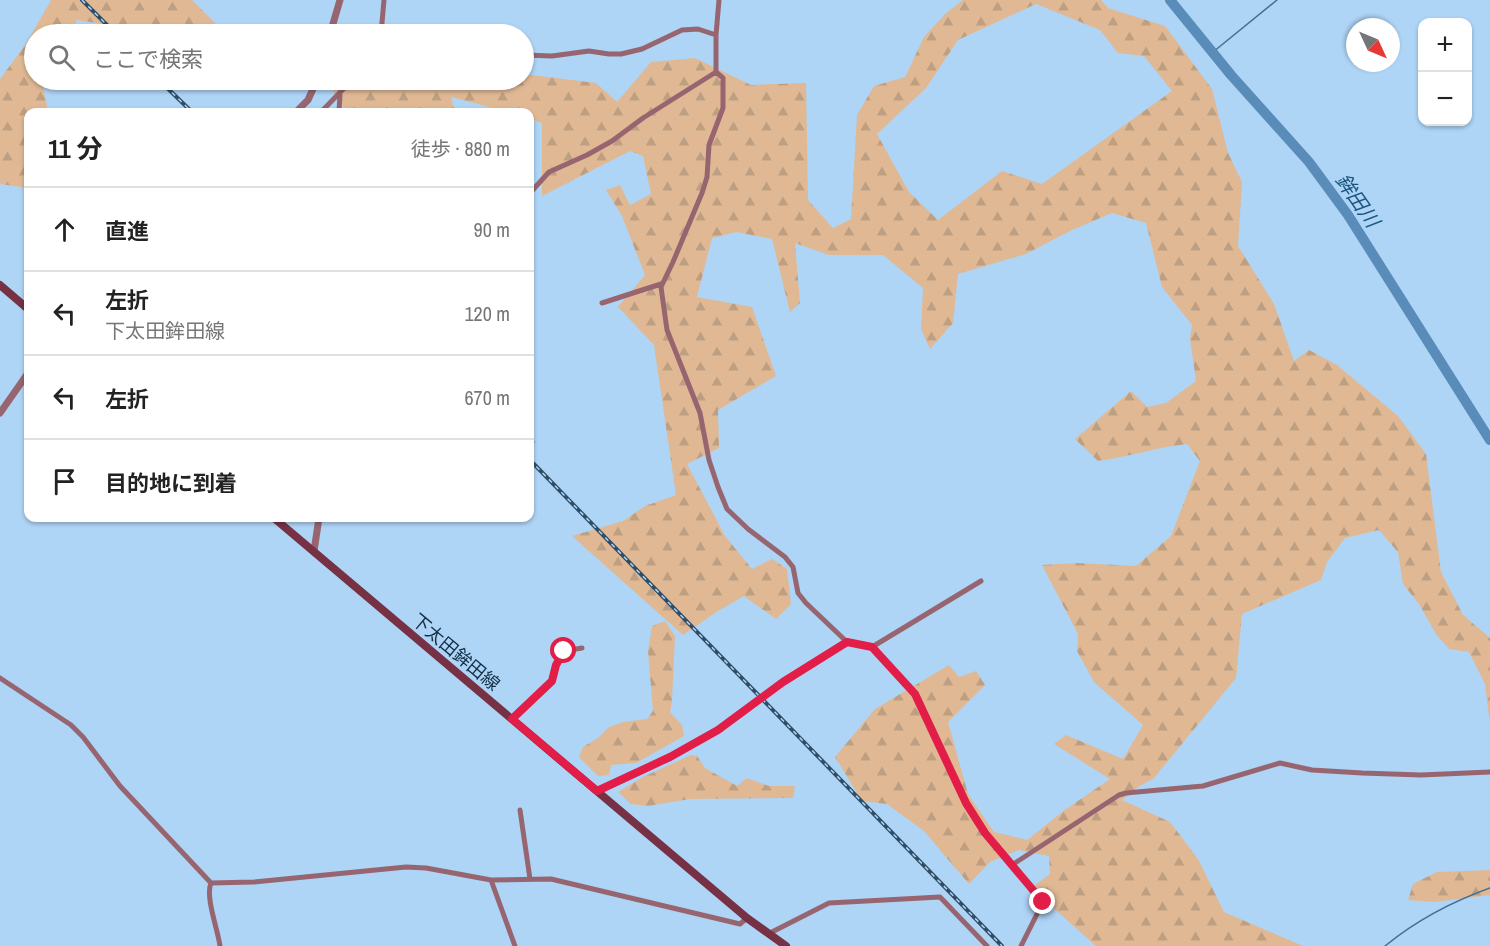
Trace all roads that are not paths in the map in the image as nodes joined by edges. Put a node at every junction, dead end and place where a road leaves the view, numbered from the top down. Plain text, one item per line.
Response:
1 (340, 0) edge
2 (384, 0) edge
3 (719, 0) edge
4 (333, 24) edge
5 (382, 24) edge
6 (716, 35) junction
7 (534, 55) edge
8 (716, 72) junction
9 (312, 90) edge
10 (343, 90) edge
11 (340, 94) junction
12 (300, 108) edge
13 (325, 108) edge
14 (339, 108) edge
15 (534, 189) edge
16 (661, 284) junction
17 (0, 285) edge
18 (602, 303) dead end
19 (24, 306) edge
20 (24, 379) edge
21 (0, 413) edge
22 (279, 522) edge
23 (318, 522) edge
24 (314, 551) junction
25 (981, 581) dead end
26 (847, 642) junction
27 (872, 647) junction
28 (582, 648) dead end
29 (0, 678) edge
30 (512, 719) junction
31 (1490, 772) edge
32 (597, 791) junction
33 (520, 810) dead end
34 (1012, 865) junction
35 (530, 879) junction
36 (490, 880) junction
37 (212, 883) junction
38 (747, 918) junction
39 (768, 934) junction
40 (220, 946) edge
41 (515, 946) edge
42 (786, 946) edge
43 (987, 946) edge
44 (1021, 946) edge

1 - 4 street
2 - 5 street
3 - 6 street
6 - 7 street
6 - 8 street
8 - 15 street
8 - 16 street
9 - 12 street
10 - 11 street
11 - 13 street
11 - 14 street
16 - 18 street
16 - 26 street
17 - 19 main road
20 - 21 street
22 - 24 main road, 下太田鉾田線
23 - 24 street
24 - 30 main road, 下太田鉾田線
25 - 27 street
26 - 27 street
26 - 32 street
27 - 34 street
28 - 30 street
29 - 37 street
30 - 32 main road, 下太田鉾田線
31 - 34 street
32 - 38 main road, 下太田鉾田線
33 - 35 street
34 - 44 street
35 - 36 street
35 - 38 street
36 - 37 street
36 - 41 street
37 - 40 street
38 - 39 main road, 下太田鉾田線
39 - 42 main road, 下太田鉾田線
39 - 43 street

